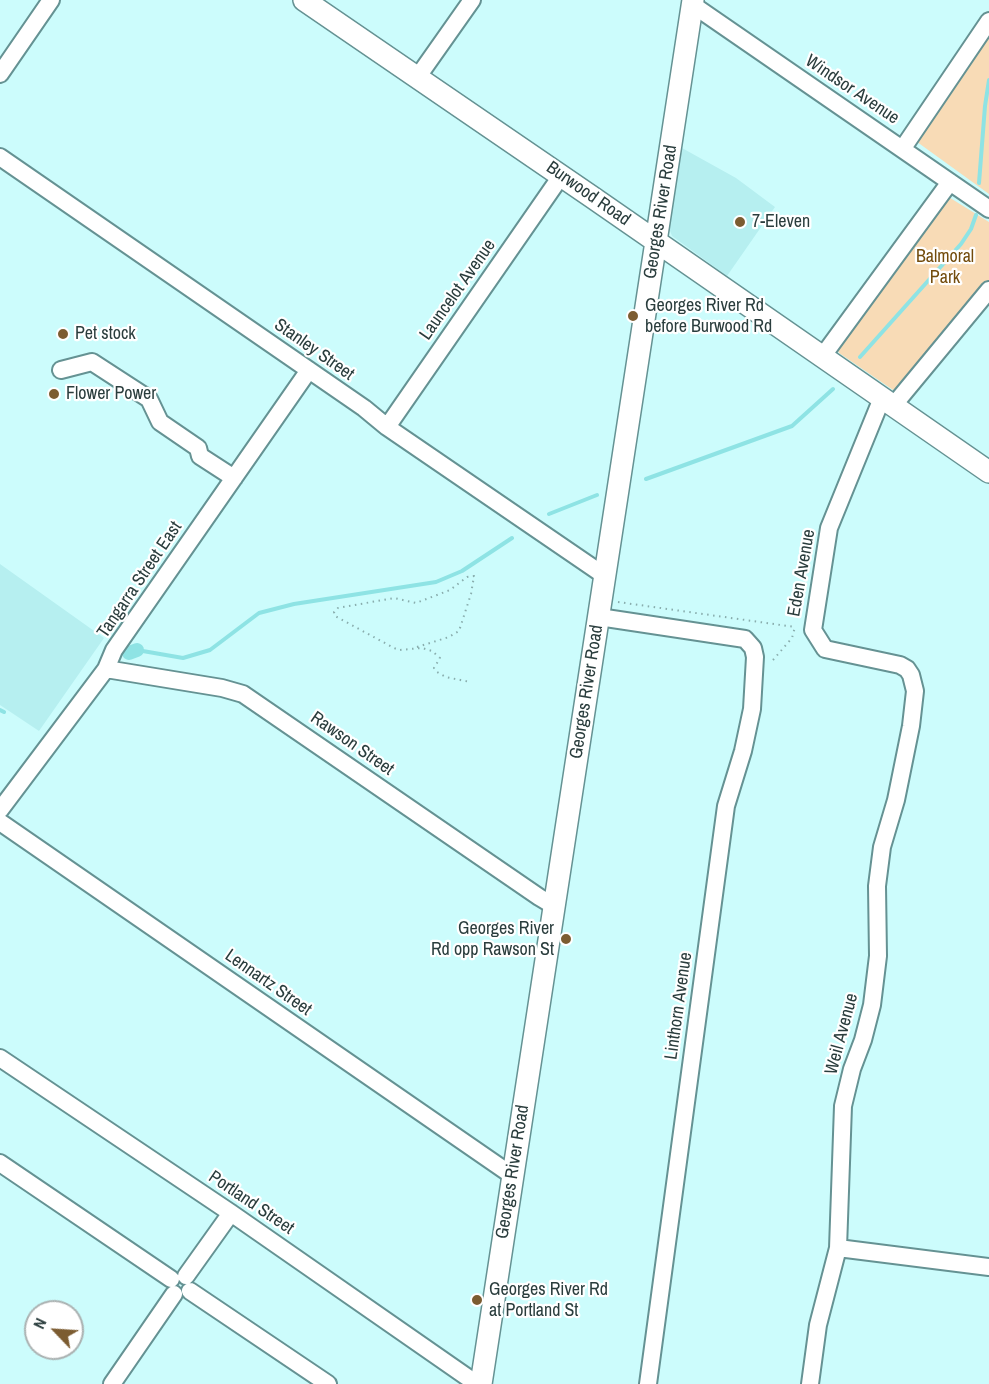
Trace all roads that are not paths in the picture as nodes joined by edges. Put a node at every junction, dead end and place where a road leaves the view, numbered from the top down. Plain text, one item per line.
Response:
1 (51, 0) edge
2 (304, 0) edge
3 (472, 0) edge
4 (693, 2) edge
5 (989, 21) edge
6 (0, 74) edge
7 (417, 78) junction
8 (903, 148) junction
9 (0, 157) edge
10 (561, 176) junction
11 (950, 182) junction
12 (989, 209) edge
13 (657, 242) junction
14 (989, 290) edge
15 (822, 357) junction
16 (61, 370) dead end
17 (309, 370) junction
18 (888, 402) junction
19 (387, 427) junction
20 (989, 472) edge
21 (234, 478) junction
22 (605, 576) junction
23 (599, 617) junction
24 (900, 664) joint
25 (106, 669) junction
26 (0, 810) edge
27 (0, 822) edge
28 (554, 906) junction
29 (0, 1058) edge
30 (0, 1164) edge
31 (513, 1176) junction
32 (231, 1213) junction
33 (838, 1248) junction
34 (989, 1268) edge
35 (180, 1285) junction
36 (112, 1384) edge
37 (328, 1384) edge
38 (479, 1384) edge
39 (648, 1384) edge
40 (810, 1384) edge

1 - 6 street
2 - 7 main road, Burwood Road
3 - 7 street
4 - 8 street, Windsor Avenue
4 - 13 main road, Georges River Road
5 - 8 street
7 - 10 main road, Burwood Road
8 - 11 street, Windsor Avenue
9 - 17 street, Stanley Street
10 - 13 main road, Burwood Road
10 - 19 street, Launcelot Avenue
11 - 12 street, Windsor Avenue
11 - 15 street
13 - 15 main road, Burwood Road
13 - 22 main road, Georges River Road
14 - 18 street, Eden Avenue
15 - 18 main road, Burwood Road
16 - 21 street
17 - 19 street, Stanley Street
17 - 21 street, Tangarra Street East
18 - 20 main road, Burwood Road
18 - 24 street, Eden Avenue
19 - 22 street, Stanley Street
21 - 25 street, Tangarra Street East
22 - 23 main road, Georges River Road
23 - 28 main road, Georges River Road
23 - 39 street, Linthorn Avenue
24 - 33 street, Weil Avenue
25 - 26 street, Tangarra Street East
25 - 28 street, Rawson Street
27 - 31 street, Lennartz Street
28 - 31 main road, Georges River Road
29 - 32 street, Portland Street
30 - 35 street
31 - 38 main road, Georges River Road
32 - 35 street
32 - 38 street, Portland Street
33 - 34 street
33 - 40 street, Weil Avenue
35 - 36 street
35 - 37 street

